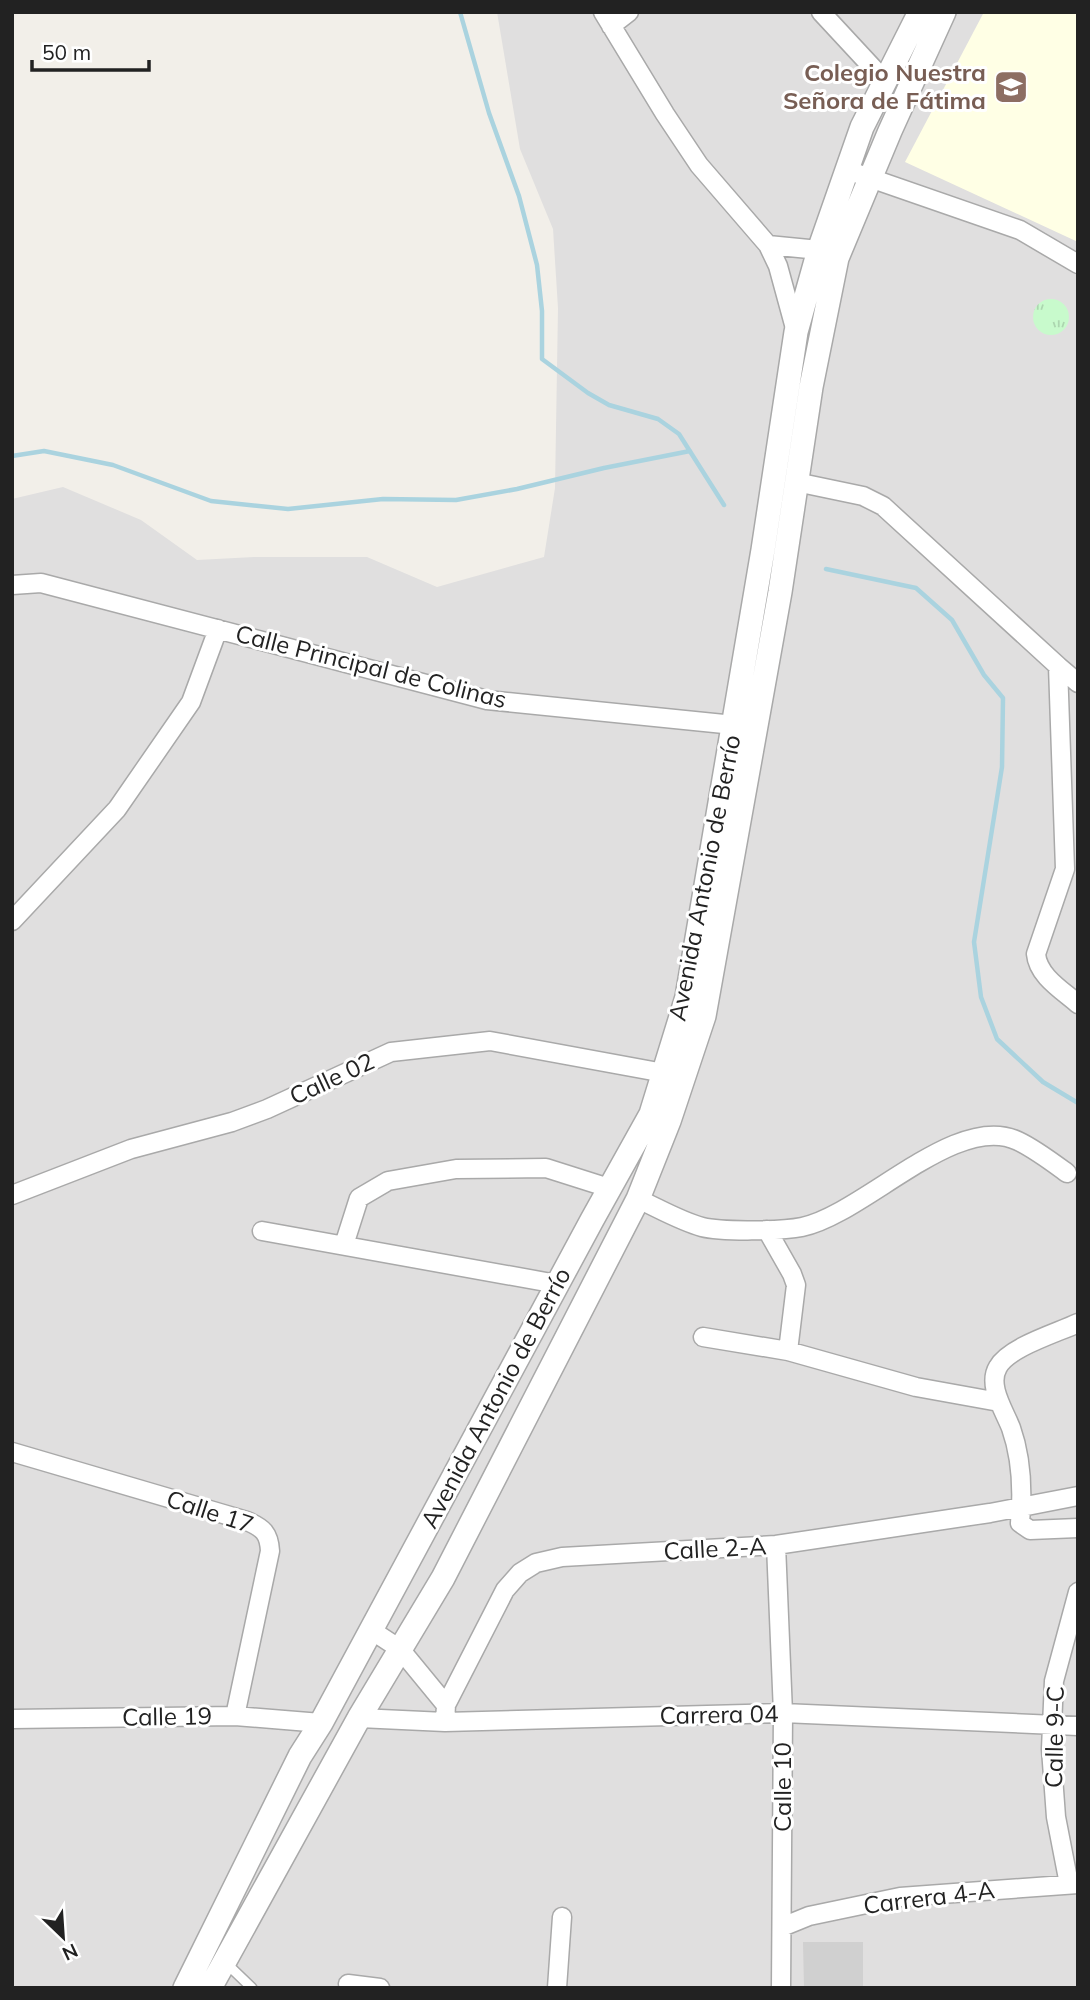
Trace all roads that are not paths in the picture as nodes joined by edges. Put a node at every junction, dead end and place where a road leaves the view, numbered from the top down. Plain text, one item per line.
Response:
1 (629, 12) edge
2 (821, 12) edge
3 (920, 12) edge
4 (944, 12) edge
5 (607, 19) edge
6 (886, 81) junction
7 (847, 170) junction
8 (871, 177) junction
9 (768, 245) junction
10 (819, 250) junction
11 (1078, 264) edge
12 (796, 332) junction
13 (796, 482) junction
14 (12, 586) edge
15 (218, 629) junction
16 (1058, 666) junction
17 (1078, 683) edge
18 (734, 725) junction
19 (12, 921) edge
20 (1078, 1004) edge
21 (664, 1073) junction
22 (1067, 1173) dead end
23 (609, 1188) junction
24 (12, 1195) edge
25 (638, 1199) junction
26 (766, 1230) junction
27 (262, 1231) dead end
28 (344, 1245) junction
29 (557, 1284) junction
30 (1078, 1323) edge
31 (703, 1337) dead end
32 (788, 1351) junction
33 (999, 1402) junction
34 (12, 1452) edge
35 (1078, 1496) edge
36 (1021, 1506) junction
37 (1078, 1528) edge
38 (776, 1545) junction
39 (1078, 1592) edge
40 (371, 1630) junction
41 (401, 1649) junction
42 (445, 1713) junction
43 (783, 1713) junction
44 (235, 1716) junction
45 (359, 1718) junction
46 (12, 1719) edge
47 (321, 1723) junction
48 (1078, 1726) edge
49 (1053, 1727) junction
50 (1073, 1884) edge
51 (562, 1917) dead end
52 (782, 1927) junction
53 (224, 1961) junction
54 (348, 1984) dead end
55 (185, 1988) edge
56 (210, 1988) edge
57 (252, 1988) edge
58 (380, 1988) edge
59 (557, 1988) edge
60 (781, 1988) edge

1 - 5 street
2 - 6 street
3 - 6 street, Avenida Antonio de Berrío
4 - 8 street, Avenida Antonio de Berrío
5 - 9 street
6 - 7 street, Avenida Antonio de Berrío
7 - 8 street
7 - 10 street, Avenida Antonio de Berrío
8 - 11 street
8 - 13 street, Avenida Antonio de Berrío
9 - 10 street
9 - 12 street
10 - 12 street, Avenida Antonio de Berrío
12 - 18 street, Avenida Antonio de Berrío
13 - 16 street
13 - 25 street, Avenida Antonio de Berrío
14 - 15 street, Calle Principal de Colinas
15 - 18 street, Calle Principal de Colinas
15 - 19 street
16 - 17 street
16 - 20 street
18 - 21 street, Avenida Antonio de Berrío
21 - 23 street, Avenida Antonio de Berrío
21 - 24 street, Calle 02
22 - 26 street
23 - 28 street
23 - 29 street, Avenida Antonio de Berrío
25 - 26 street
25 - 41 street, Avenida Antonio de Berrío
26 - 32 street
27 - 28 street
28 - 29 street
29 - 40 street, Avenida Antonio de Berrío
30 - 33 street
31 - 32 street
32 - 33 street
33 - 36 street
34 - 44 street, Calle 17
35 - 36 street, Calle 2-A
36 - 37 street
36 - 38 street, Calle 2-A
38 - 42 street, Calle 2-A
38 - 43 street, Calle 10
39 - 49 street, Calle 9-C
40 - 41 street
40 - 47 street, Avenida Antonio de Berrío
41 - 42 street
41 - 45 street, Avenida Antonio de Berrío
42 - 43 street, Carrera 04
42 - 45 street, Carrera 04
43 - 49 street, Carrera 04
43 - 52 street, Calle 10
44 - 46 street, Calle 19
44 - 47 street, Calle 19
45 - 53 street, Avenida Antonio de Berrío
47 - 55 street, Avenida Antonio de Berrío
48 - 49 street, Carrera 04
49 - 50 street, Calle 9-C
50 - 52 street, Carrera 4-A
51 - 59 street
52 - 60 street, Calle 10
53 - 56 street, Avenida Antonio de Berrío
53 - 57 lane
54 - 58 street

